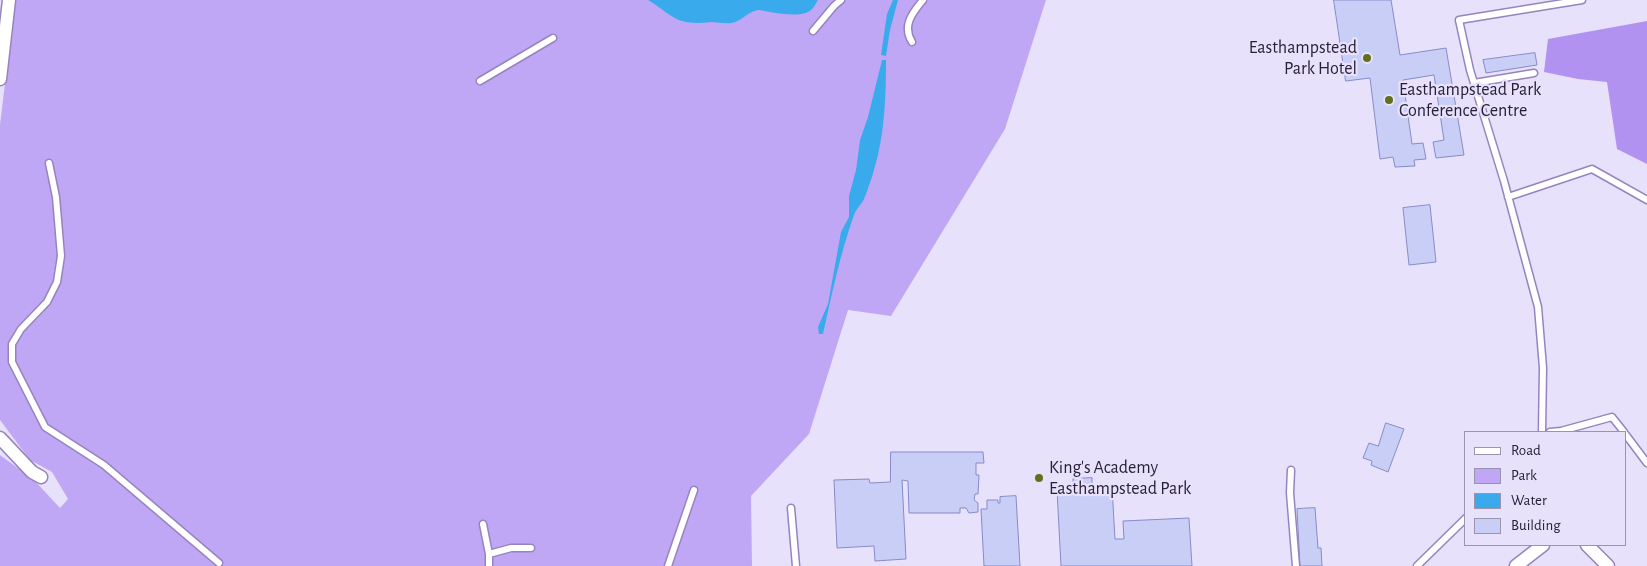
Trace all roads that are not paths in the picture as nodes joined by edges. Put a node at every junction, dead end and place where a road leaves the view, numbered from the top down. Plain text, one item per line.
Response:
1 (9, 0) edge
2 (841, 0) edge
3 (923, 0) edge
4 (1582, 0) edge
5 (813, 31) dead end
6 (553, 38) dead end
7 (912, 42) dead end
8 (1534, 73) dead end
9 (0, 79) edge
10 (480, 81) dead end
11 (1474, 83) junction
12 (49, 163) dead end
13 (1508, 197) junction
14 (1647, 200) edge
15 (1542, 431) edge
16 (1561, 431) edge
17 (1623, 431) edge
18 (1627, 437) edge
19 (0, 438) edge
20 (1647, 463) edge
21 (1291, 470) dead end
22 (41, 477) dead end
23 (694, 490) dead end
24 (792, 508) dead end
25 (1464, 520) edge
26 (483, 524) dead end
27 (1542, 546) edge
28 (1588, 546) edge
29 (532, 548) dead end
30 (489, 554) junction
31 (219, 563) dead end
32 (489, 566) edge
33 (668, 566) edge
34 (796, 566) edge
35 (1296, 566) edge
36 (1417, 566) edge
37 (1516, 566) edge
38 (1608, 566) edge

1 - 9 street
2 - 5 lane
3 - 7 lane
4 - 11 lane
6 - 10 lane
8 - 11 lane
11 - 13 lane
12 - 31 lane
13 - 14 lane
13 - 15 lane
16 - 17 lane
18 - 20 lane
19 - 22 street
21 - 35 lane
23 - 33 lane
24 - 34 lane
25 - 36 lane
26 - 30 lane
27 - 37 street
28 - 38 street
29 - 30 lane
30 - 32 lane

